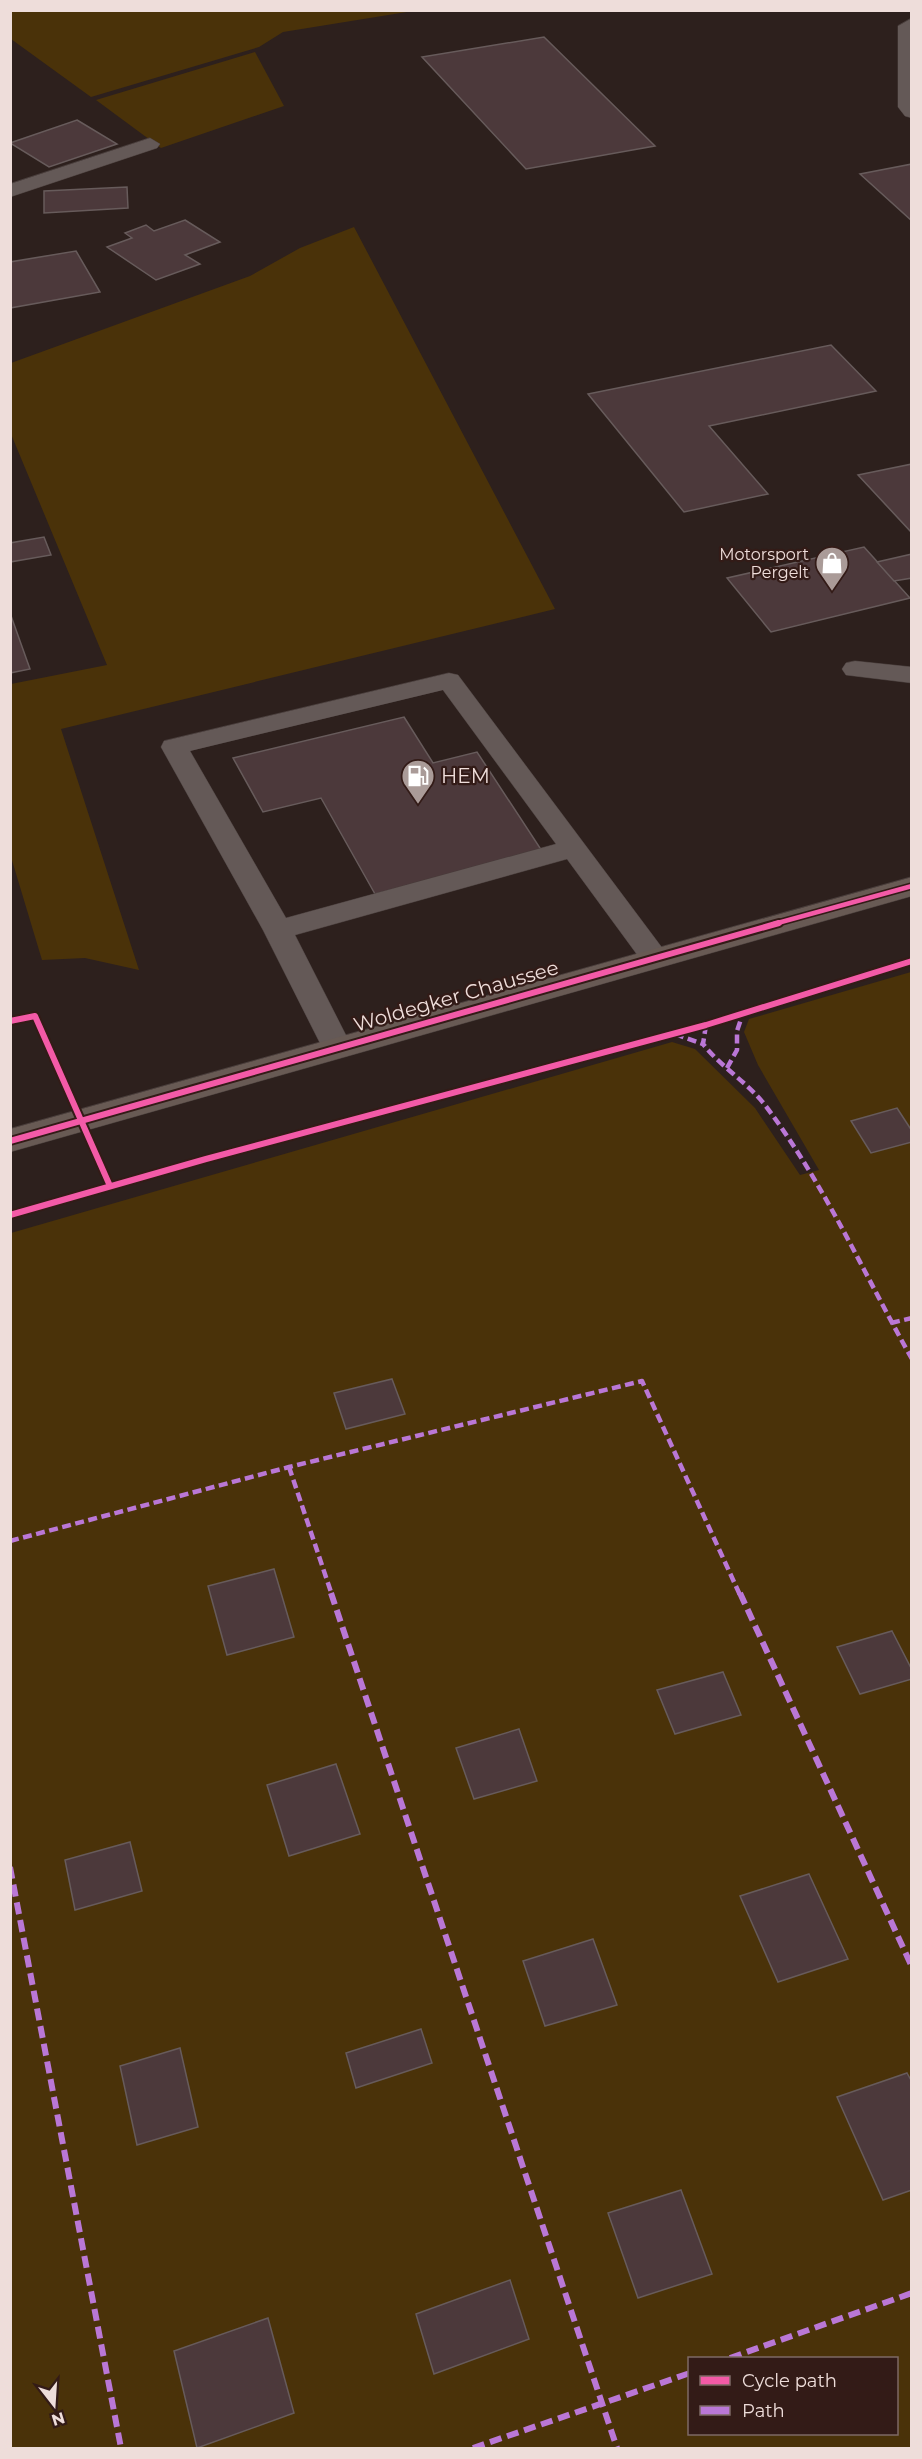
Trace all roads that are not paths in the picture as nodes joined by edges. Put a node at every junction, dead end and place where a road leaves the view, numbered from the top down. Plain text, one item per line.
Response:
1 (912, 23) edge
2 (912, 112) edge
3 (150, 144) dead end
4 (10, 191) edge
5 (855, 669) dead end
6 (912, 675) edge
7 (575, 848) junction
8 (912, 886) edge
9 (278, 930) junction
10 (654, 957) junction
11 (337, 1047) junction
12 (10, 1141) edge

1 - 2 lane
3 - 4 lane
5 - 6 lane
7 - 9 lane
7 - 9 lane
7 - 10 lane
8 - 10 main road, Woldegker Chaussee
9 - 11 lane
10 - 11 main road, Woldegker Chaussee
11 - 12 main road, Woldegker Chaussee

